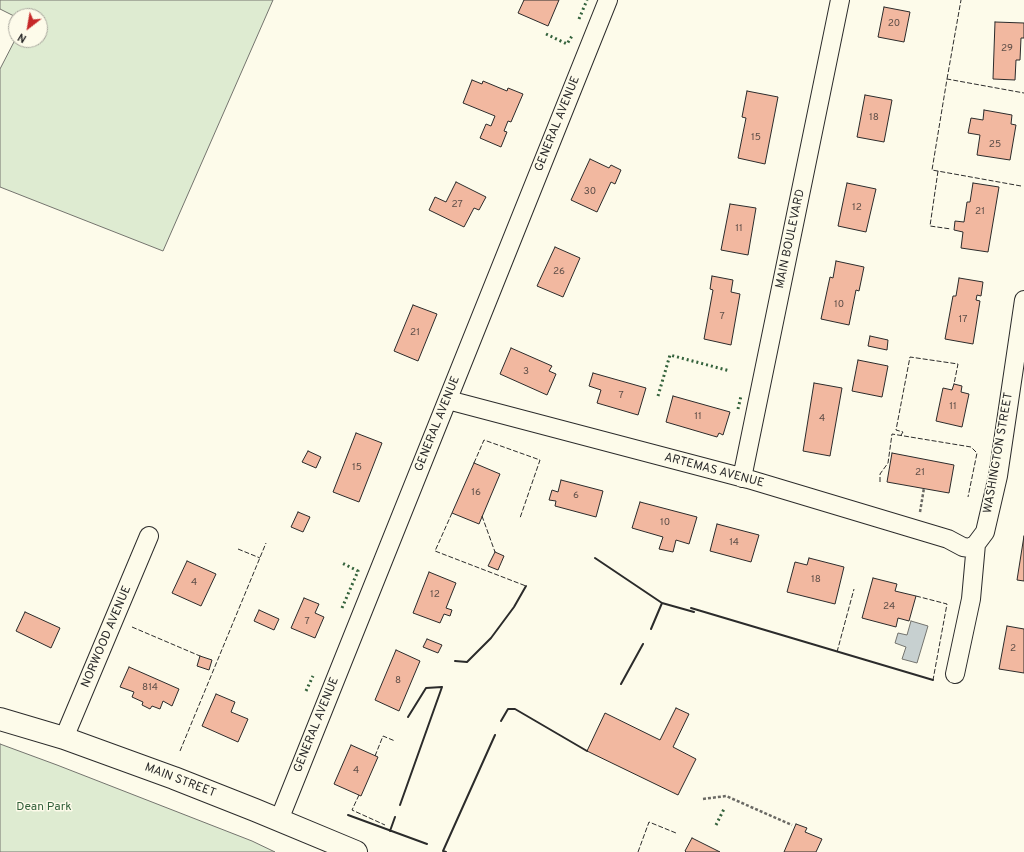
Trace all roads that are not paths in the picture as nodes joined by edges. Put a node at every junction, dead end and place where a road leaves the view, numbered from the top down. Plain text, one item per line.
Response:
1 (608, 0) edge
2 (840, 0) edge
3 (1024, 300) edge
4 (448, 400) junction
5 (742, 478) junction
6 (149, 536) dead end
7 (976, 544) junction
8 (955, 674) dead end
9 (0, 718) edge
10 (64, 738) junction
11 (279, 820) junction
12 (356, 852) edge

1 - 4 street, GENERAL AVENUE
2 - 5 street, MAIN BOULEVARD
3 - 7 street, WASHINGTON STREET
4 - 5 street, ARTEMAS AVENUE
4 - 11 street, GENERAL AVENUE
5 - 7 street, ARTEMAS AVENUE
6 - 10 street, NORWOOD AVENUE
7 - 8 street, WASHINGTON STREET
9 - 10 main road, MAIN STREET
10 - 11 main road, MAIN STREET
11 - 12 main road, MAIN STREET

